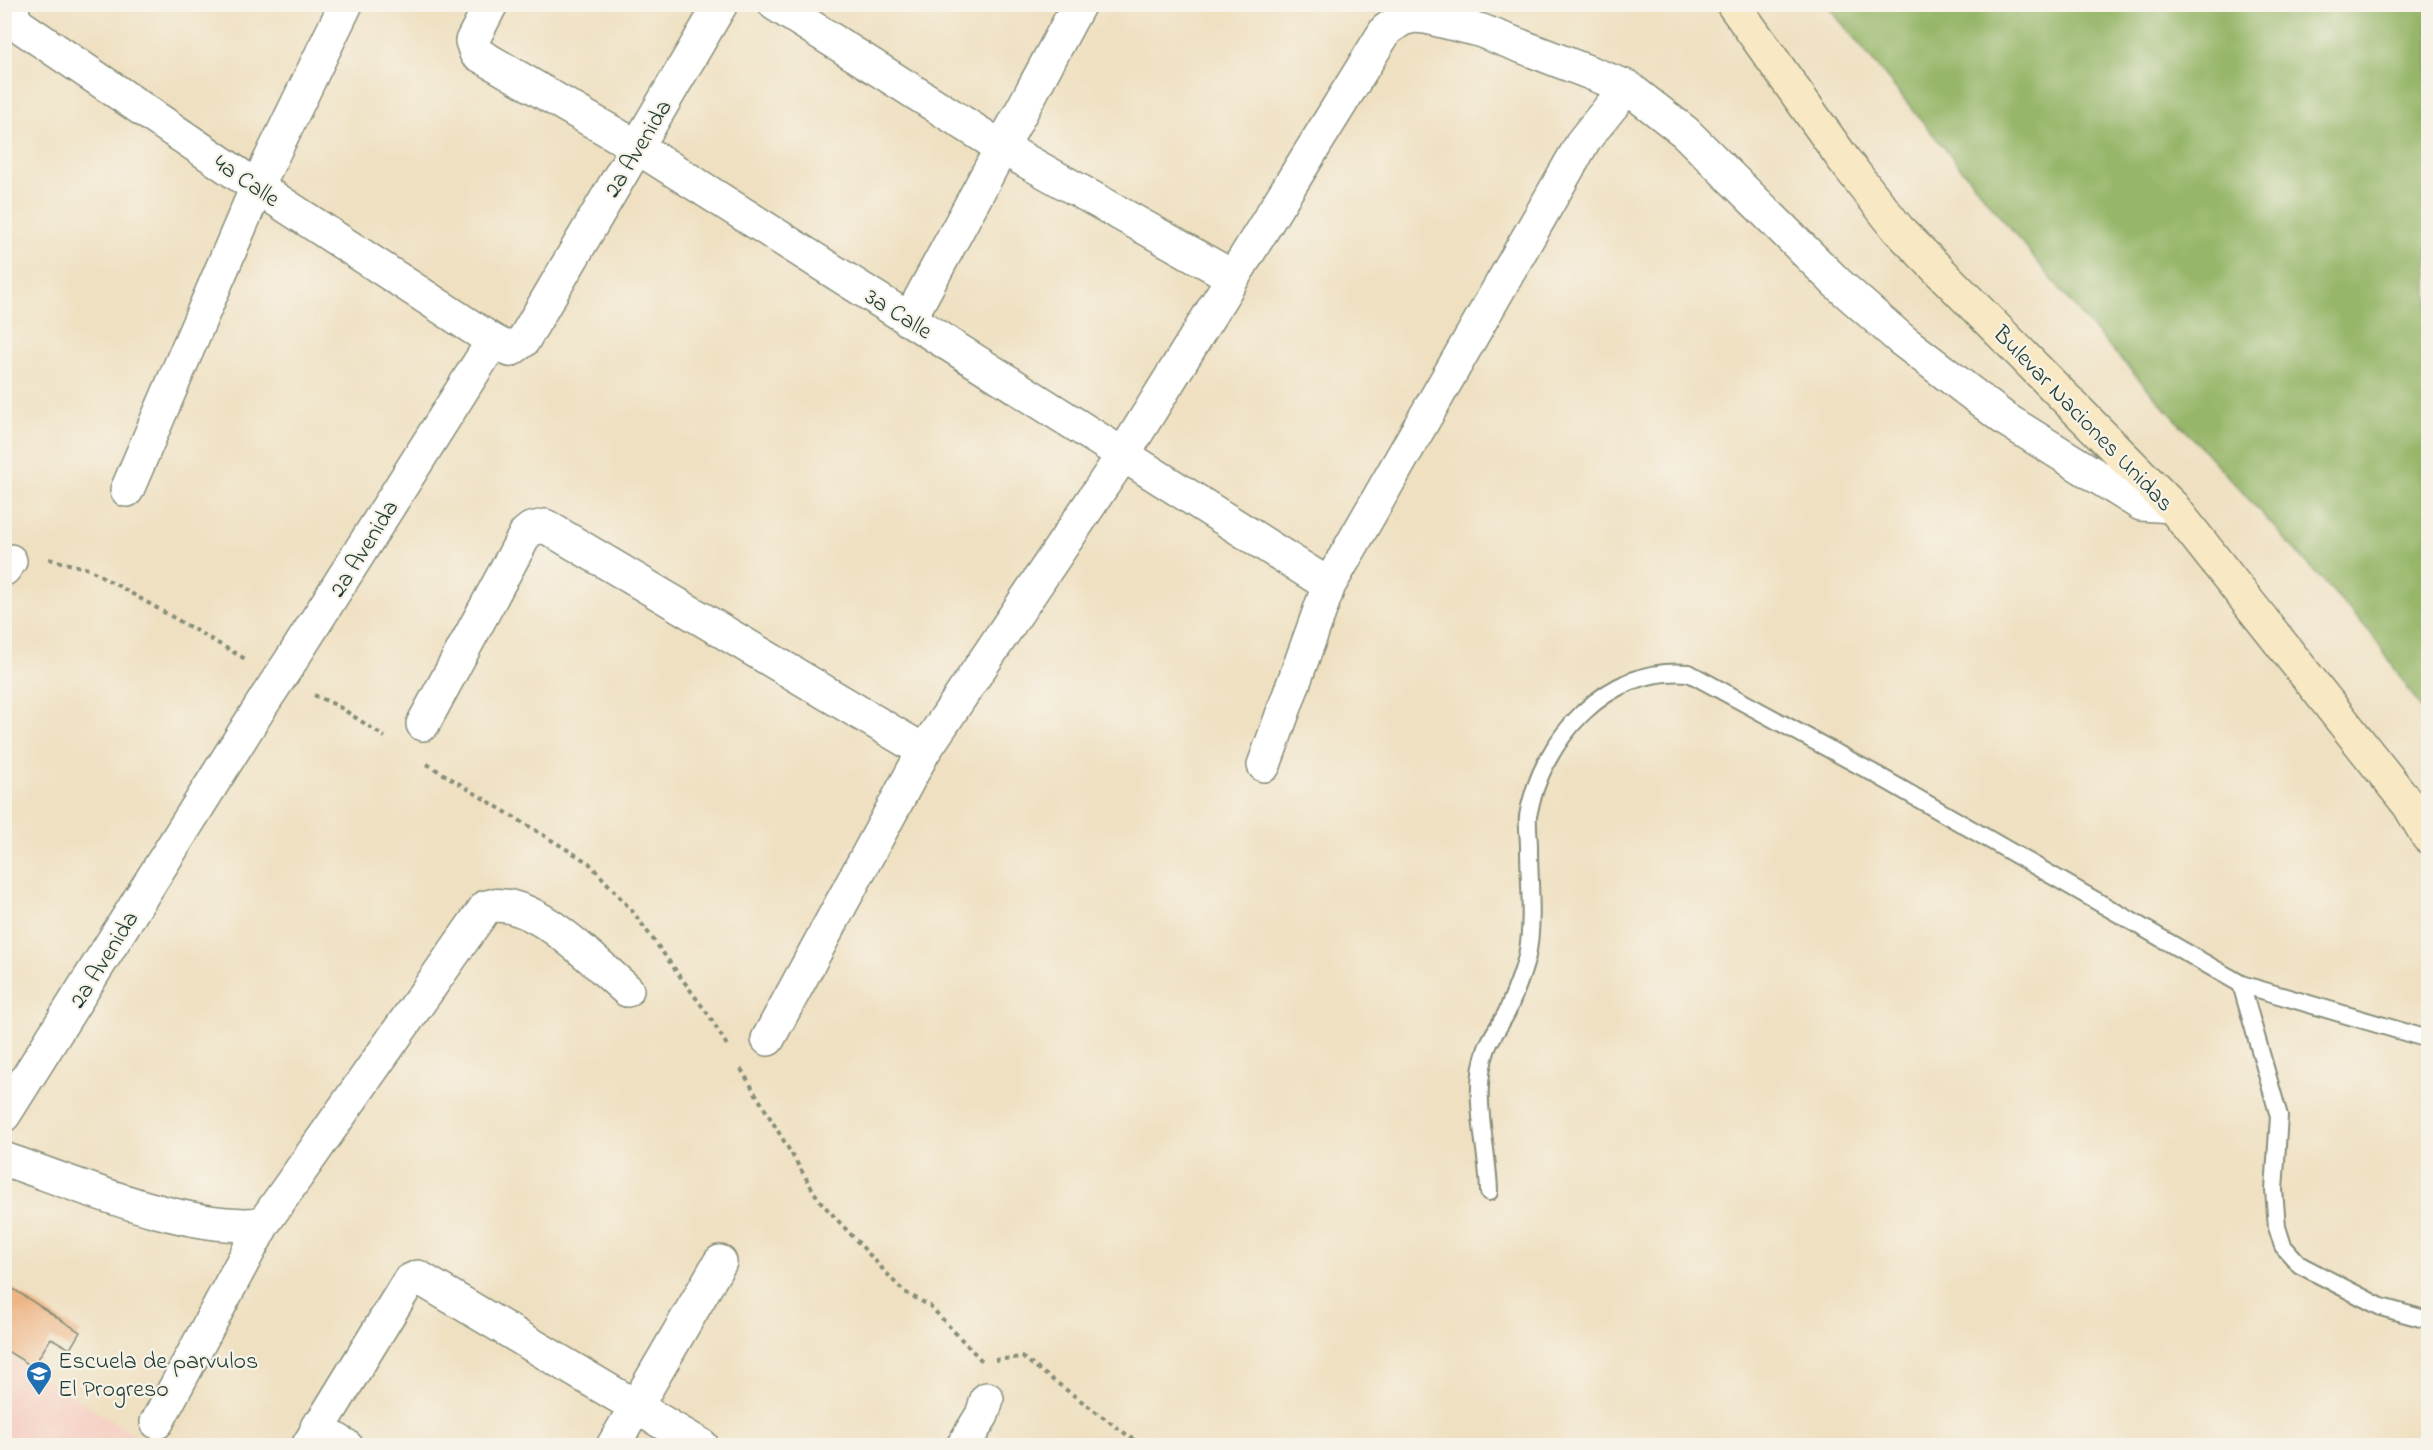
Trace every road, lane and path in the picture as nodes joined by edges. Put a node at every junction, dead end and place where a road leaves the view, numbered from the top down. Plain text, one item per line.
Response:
1 (346, 4) edge
2 (491, 4) edge
3 (721, 4) edge
4 (775, 4) edge
5 (1078, 4) edge
6 (1733, 4) edge
7 (11, 7) edge
8 (1627, 87) junction
9 (637, 147) junction
10 (1001, 147) junction
11 (258, 187) junction
12 (1233, 278) junction
13 (909, 320) junction
14 (493, 341) junction
15 (1123, 455) junction
16 (127, 490) dead end
17 (2172, 507) junction
18 (1329, 585) junction
19 (423, 724) dead end
20 (924, 751) junction
21 (1264, 765) dead end
22 (2428, 837) edge
23 (2241, 984) junction
24 (627, 990) dead end
25 (768, 1039) dead end
26 (2428, 1039) edge
27 (4, 1115) edge
28 (4, 1159) edge
29 (1489, 1192) dead end
30 (263, 1224) junction
31 (720, 1262) dead end
32 (2428, 1320) edge
33 (987, 1399) dead end
34 (636, 1407) junction
35 (157, 1422) dead end
36 (312, 1436) edge
37 (346, 1446) edge
38 (614, 1446) edge
39 (702, 1446) edge
40 (963, 1446) edge

1 - 11 street
2 - 9 street, 3a Calle
3 - 9 street, 2a Avenida
4 - 10 street
5 - 10 street
6 - 17 main road, Bulevar Naciones Unidas
7 - 11 street, 4a Calle
8 - 12 street
8 - 17 street
8 - 18 street
9 - 13 street, 3a Calle
9 - 14 street, 2a Avenida
10 - 12 street
10 - 13 street
11 - 14 street, 4a Calle
11 - 16 street
12 - 15 street
13 - 15 street, 3a Calle
14 - 27 street, 2a Avenida, bridge
15 - 18 street, 3a Calle
15 - 20 street
17 - 22 main road, Bulevar Naciones Unidas
18 - 21 street
19 - 20 street
20 - 25 street
23 - 26 lane
23 - 29 lane
23 - 32 lane
24 - 30 street
28 - 30 street
30 - 35 street
31 - 34 street
33 - 40 street
34 - 36 street
34 - 38 street
34 - 39 street
36 - 37 street

